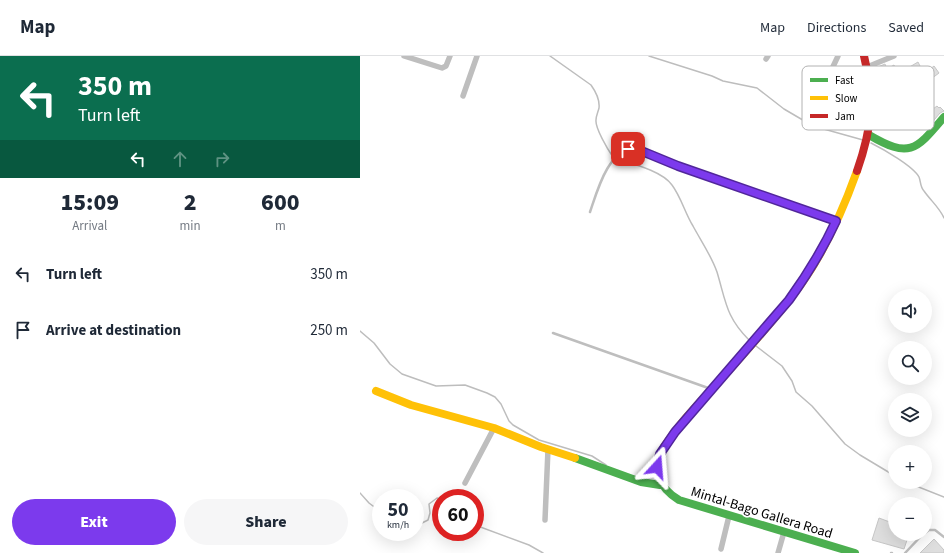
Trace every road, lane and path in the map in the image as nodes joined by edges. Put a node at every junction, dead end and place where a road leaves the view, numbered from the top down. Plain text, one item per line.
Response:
1 (404, 56) edge
2 (450, 56) edge
3 (477, 56) edge
4 (838, 56) edge
5 (864, 56) edge
6 (894, 56) edge
7 (833, 66) edge
8 (867, 66) edge
9 (869, 66) edge
10 (463, 96) dead end
11 (944, 117) edge
12 (934, 129) edge
13 (869, 130) edge
14 (933, 130) edge
15 (869, 135) junction
16 (590, 212) dead end
17 (836, 221) junction
18 (553, 333) dead end
19 (711, 389) junction
20 (376, 391) dead end
21 (494, 428) junction
22 (548, 449) junction
23 (465, 483) dead end
24 (660, 485) junction
25 (729, 516) junction
26 (545, 520) dead end
27 (932, 530) edge
28 (784, 532) junction
29 (944, 538) edge
30 (916, 541) edge
31 (721, 549) dead end
32 (778, 553) edge
33 (854, 553) edge
34 (905, 553) edge

1 - 2 street
3 - 10 street
4 - 7 street
5 - 8 main road
6 - 9 street
11 - 12 main road
13 - 15 main road
14 - 15 main road
15 - 17 main road
16 - 17 lane
17 - 19 main road
18 - 19 lane
19 - 24 main road
20 - 21 main road
21 - 22 main road
21 - 23 street
22 - 24 main road
22 - 26 street
24 - 25 main road, Mintal-Bago Gallera Road
25 - 28 main road, Mintal-Bago Gallera Road
25 - 31 street
27 - 29 lane
28 - 32 street
28 - 33 main road, Mintal-Bago Gallera Road
30 - 34 lane

